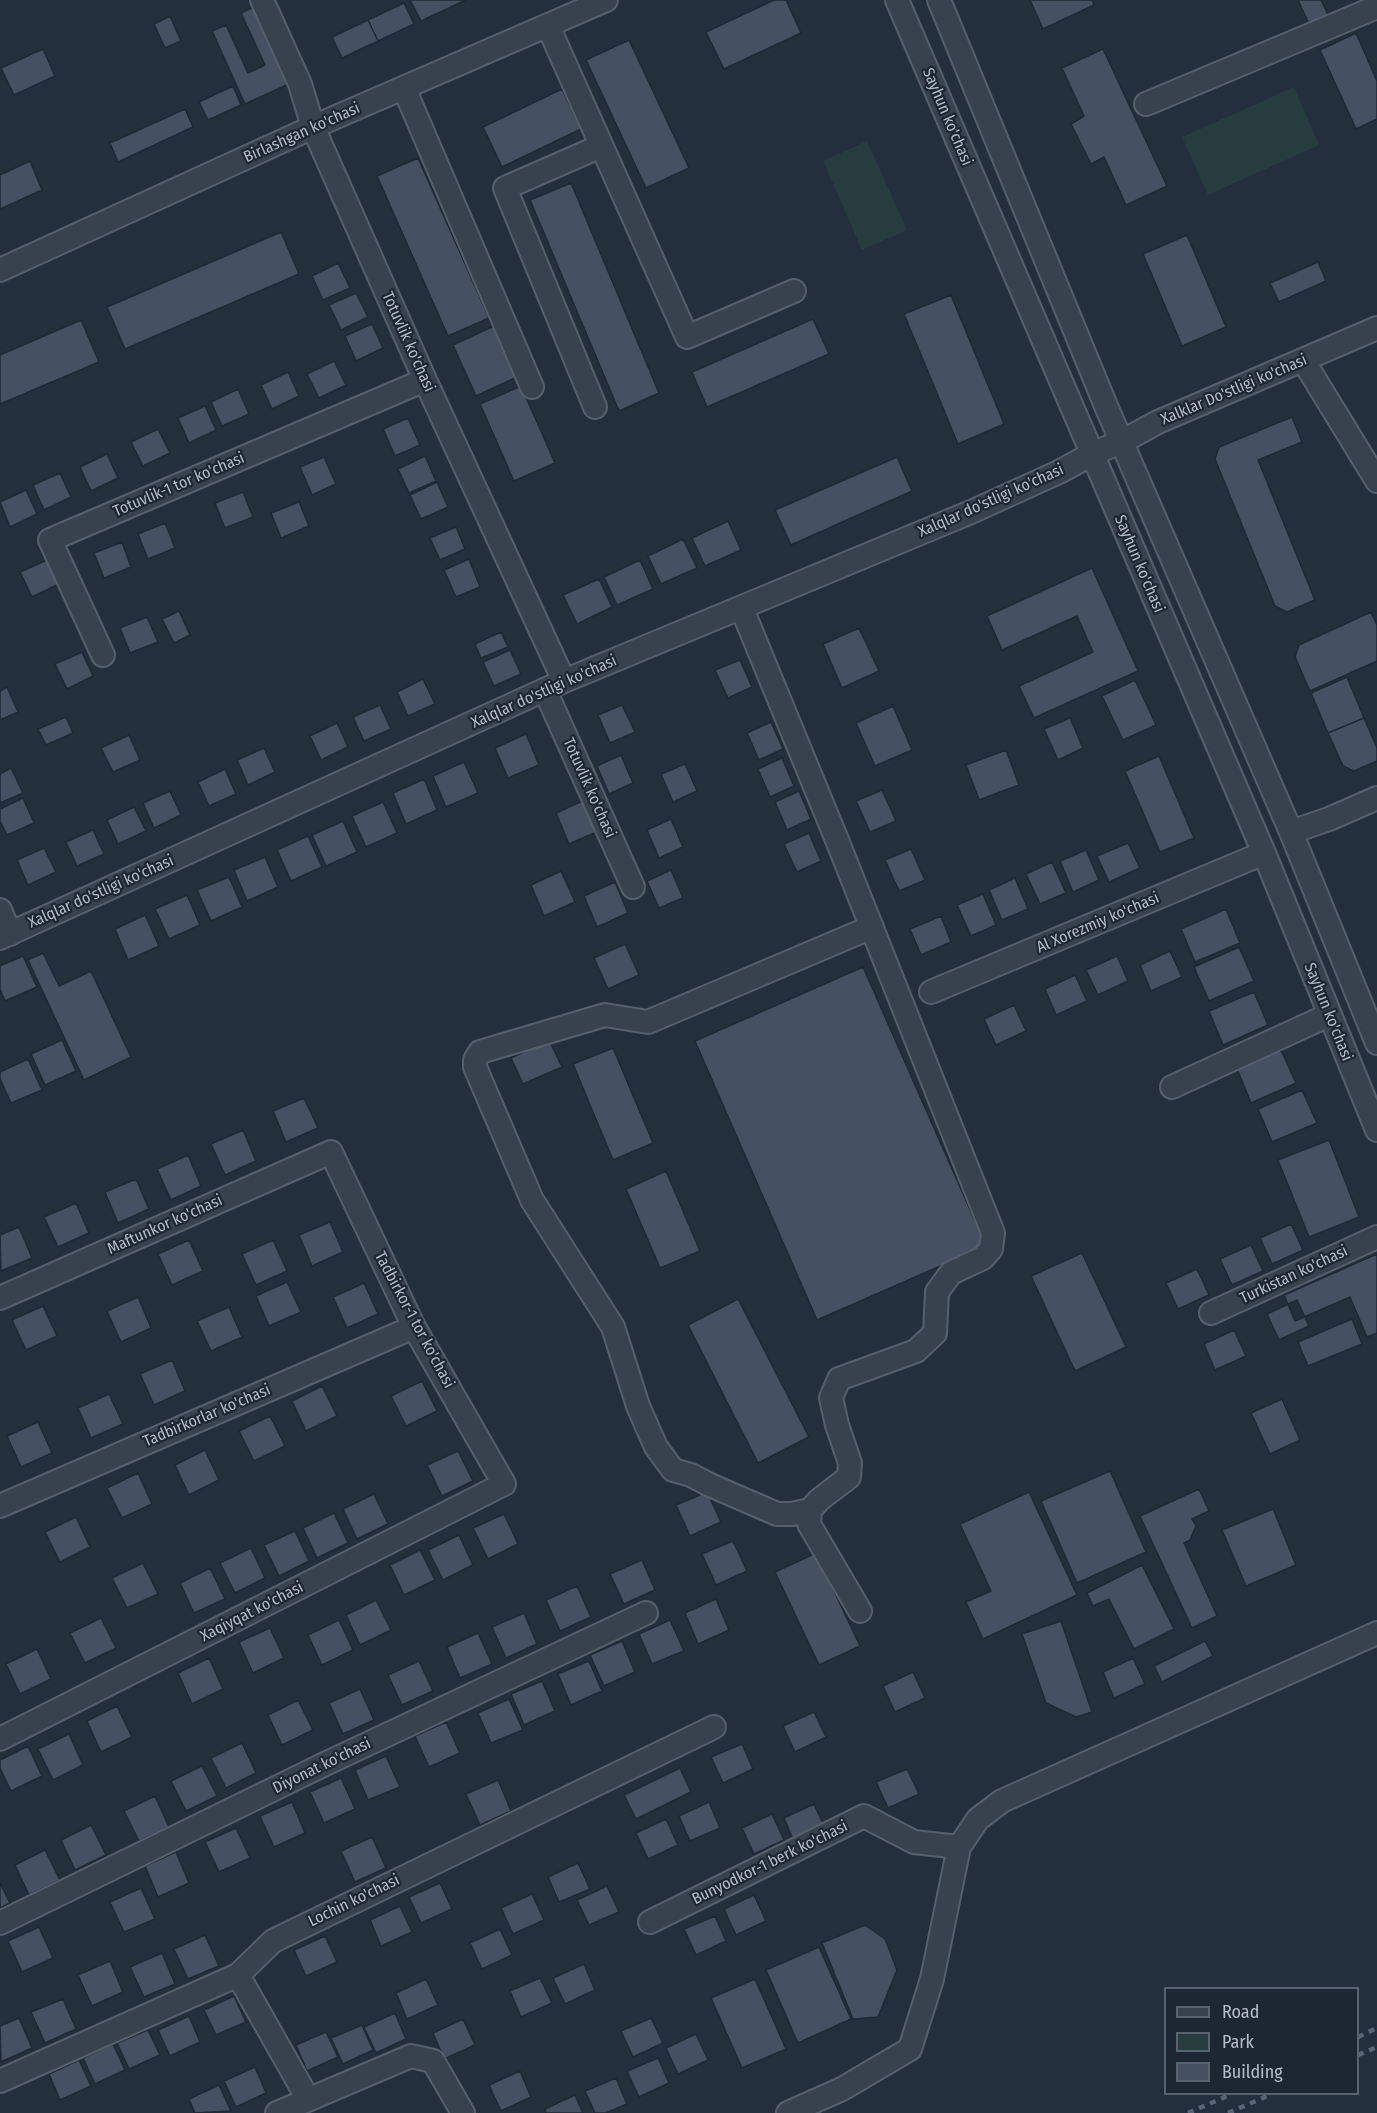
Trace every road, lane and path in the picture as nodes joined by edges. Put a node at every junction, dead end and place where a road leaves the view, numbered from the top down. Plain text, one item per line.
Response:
1 (263, 0) edge
2 (606, 0) edge
3 (897, 0) edge
4 (939, 0) edge
5 (1375, 0) edge
6 (1377, 6) edge
7 (548, 26) junction
8 (404, 88) junction
9 (1146, 104) dead end
10 (313, 128) junction
11 (601, 146) junction
12 (0, 270) edge
13 (794, 291) dead end
14 (1377, 328) edge
15 (1303, 360) junction
16 (425, 380) junction
17 (532, 387) dead end
18 (595, 407) dead end
19 (1123, 441) junction
20 (1092, 454) junction
21 (1377, 481) edge
22 (742, 609) junction
23 (103, 655) dead end
24 (554, 686) junction
25 (1377, 798) edge
26 (1291, 832) junction
27 (1264, 853) junction
28 (633, 887) dead end
29 (0, 910) edge
30 (872, 927) junction
31 (5, 936) edge
32 (931, 992) dead end
33 (1329, 1015) junction
34 (1377, 1043) edge
35 (1172, 1087) dead end
36 (1377, 1130) edge
37 (331, 1152) joint
38 (1377, 1237) edge
39 (0, 1298) edge
40 (1211, 1313) dead end
41 (414, 1327) junction
42 (504, 1484) joint
43 (0, 1506) edge
44 (810, 1510) junction
45 (860, 1611) dead end
46 (646, 1613) dead end
47 (1377, 1634) edge
48 (714, 1727) dead end
49 (0, 1739) edge
50 (959, 1847) junction
51 (650, 1922) dead end
52 (0, 1923) edge
53 (238, 1975) junction
54 (0, 2081) edge
55 (308, 2099) junction
56 (277, 2113) edge
57 (463, 2113) edge
58 (788, 2113) edge

1 - 10 street, Totuvlik ko'chasi
2 - 7 street, Birlashgan ko'chasi
3 - 20 street, Sayhun ko'chasi
4 - 19 street, Sayhun ko'chasi
5 - 6 street
6 - 9 street
7 - 8 street, Birlashgan ko'chasi
7 - 11 street
8 - 10 street, Birlashgan ko'chasi
8 - 17 street
10 - 12 street, Birlashgan ko'chasi
10 - 16 street, Totuvlik ko'chasi
11 - 13 street
11 - 18 street
14 - 15 street, Xalklar Do'stligi ko'chasi
15 - 19 street, Xalklar Do'stligi ko'chasi
15 - 21 street
16 - 23 street, Totuvlik-1 tor ko'chasi
16 - 24 street, Totuvlik ko'chasi
19 - 20 street, Xalklar Do'stligi ko'chasi
19 - 26 street, Sayhun ko'chasi
20 - 22 street, Xalqlar do'stligi ko'chasi
20 - 27 street, Sayhun ko'chasi
22 - 24 street, Xalqlar do'stligi ko'chasi
22 - 30 street
24 - 28 street, Totuvlik ko'chasi
24 - 31 street, Xalqlar do'stligi ko'chasi
25 - 26 street
26 - 34 street, Sayhun ko'chasi
27 - 32 street, Al Xorezmiy ko'chasi
27 - 33 street, Sayhun ko'chasi
29 - 31 street
30 - 44 street
30 - 44 street
33 - 35 street
33 - 36 street, Sayhun ko'chasi
37 - 39 street, Maftunkor ko'chasi
37 - 41 street, Tadbirkor-1 tor ko'chasi
38 - 40 street, Turkistan ko'chasi
41 - 42 street, Tadbirkor-1 tor ko'chasi
41 - 43 street, Tadbirkorlar ko'chasi
42 - 49 street, Xaqiyqat ko'chasi
44 - 45 street
46 - 52 street, Diyonat ko'chasi
47 - 50 street
48 - 53 street, Lochin ko'chasi
50 - 51 street, Bunyodkor-1 berk ko'chasi
50 - 58 street
53 - 54 street, Lochin ko'chasi
53 - 55 street
55 - 56 street
55 - 57 street

